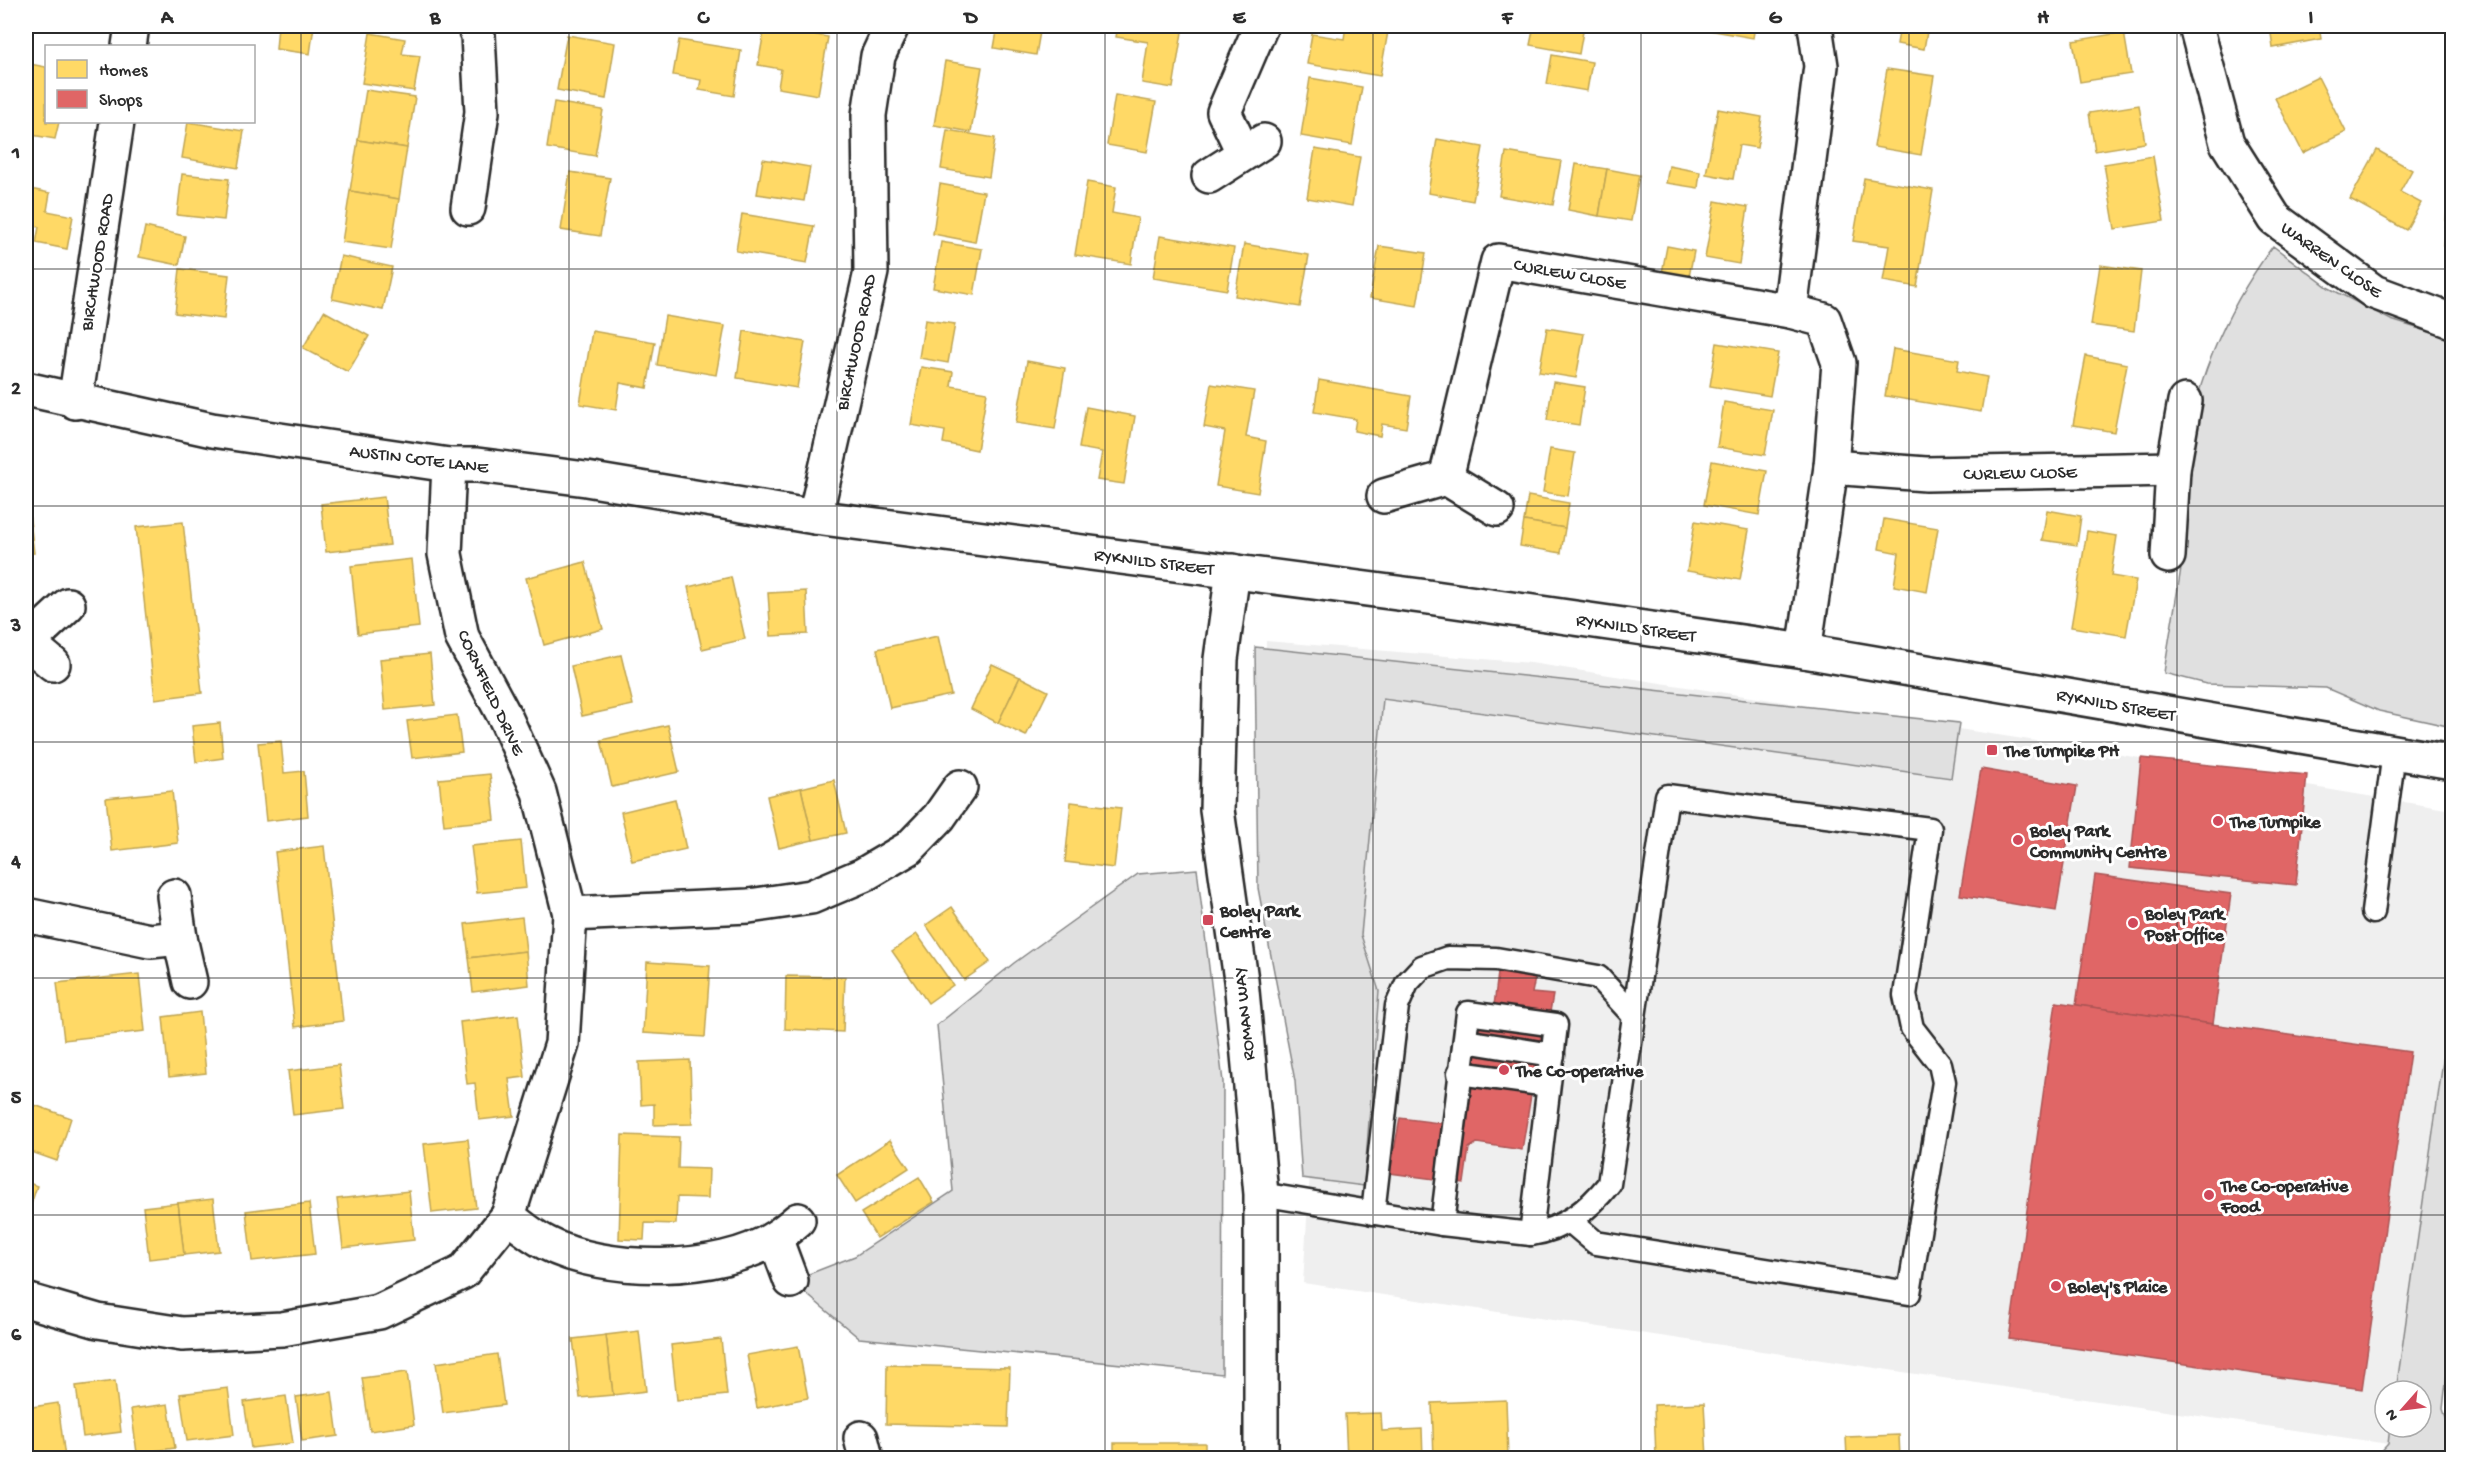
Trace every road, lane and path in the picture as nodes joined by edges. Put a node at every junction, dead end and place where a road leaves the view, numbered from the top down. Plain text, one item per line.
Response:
1 (132, 26) edge
2 (474, 26) edge
3 (892, 26) edge
4 (1261, 26) edge
5 (1815, 26) edge
6 (2196, 26) edge
7 (129, 45) edge
8 (117, 123) edge
9 (1209, 176) dead end
10 (468, 208) dead end
11 (1790, 311) junction
12 (2452, 321) edge
13 (26, 389) edge
14 (2184, 401) dead end
15 (75, 402) junction
16 (449, 465) junction
17 (1831, 467) junction
18 (2174, 469) junction
19 (1446, 478) junction
20 (1384, 496) dead end
21 (1497, 509) dead end
22 (815, 517) junction
23 (2168, 556) dead end
24 (1233, 571) junction
25 (68, 605) dead end
26 (27, 643) edge
27 (1804, 651) junction
28 (53, 664) dead end
29 (2394, 752) junction
30 (2452, 762) edge
31 (960, 787) dead end
32 (174, 896) dead end
33 (2373, 912) dead end
34 (570, 914) junction
35 (26, 915) edge
36 (180, 938) junction
37 (190, 982) dead end
38 (1633, 1015) junction
39 (1465, 1041) junction
40 (1553, 1055) junction
41 (1459, 1073) junction
42 (1548, 1085) junction
43 (1261, 1194) junction
44 (1373, 1213) junction
45 (508, 1216) junction
46 (1570, 1221) junction
47 (1442, 1224) junction
48 (1531, 1234) junction
49 (791, 1281) dead end
50 (26, 1300) edge
51 (1261, 1458) edge

1 - 7 street
2 - 10 street
3 - 22 street, BIRCHWOOD ROAD
4 - 9 street
5 - 11 street
6 - 12 street, WARREN CLOSE
8 - 15 street, BIRCHWOOD ROAD
11 - 17 street, CURLEW CLOSE
11 - 19 street, CURLEW CLOSE
13 - 15 street, AUSTIN COTE LANE
14 - 18 street
15 - 16 street, AUSTIN COTE LANE
16 - 22 street, AUSTIN COTE LANE
16 - 34 street, CORNFIELD DRIVE
17 - 18 street, CURLEW CLOSE
17 - 27 street, CURLEW CLOSE
18 - 23 street
19 - 20 street
19 - 21 street
22 - 24 street, RYKNILD STREET
24 - 27 street, RYKNILD STREET
24 - 43 street, ROMAN WAY
25 - 26 street
26 - 28 street
27 - 29 street, RYKNILD STREET
29 - 30 street, RYKNILD STREET
29 - 33 lane
31 - 34 street
32 - 36 street
34 - 45 street, CORNFIELD DRIVE
35 - 36 street
36 - 37 street
38 - 44 lane
38 - 46 lane
38 - 46 lane
39 - 40 lane
39 - 40 lane
39 - 41 lane
40 - 42 lane
41 - 42 lane
41 - 47 lane
42 - 48 lane
43 - 44 lane
43 - 51 street, ROMAN WAY
44 - 47 lane
45 - 49 street
45 - 50 street, CORNFIELD DRIVE
46 - 48 lane
47 - 48 lane

